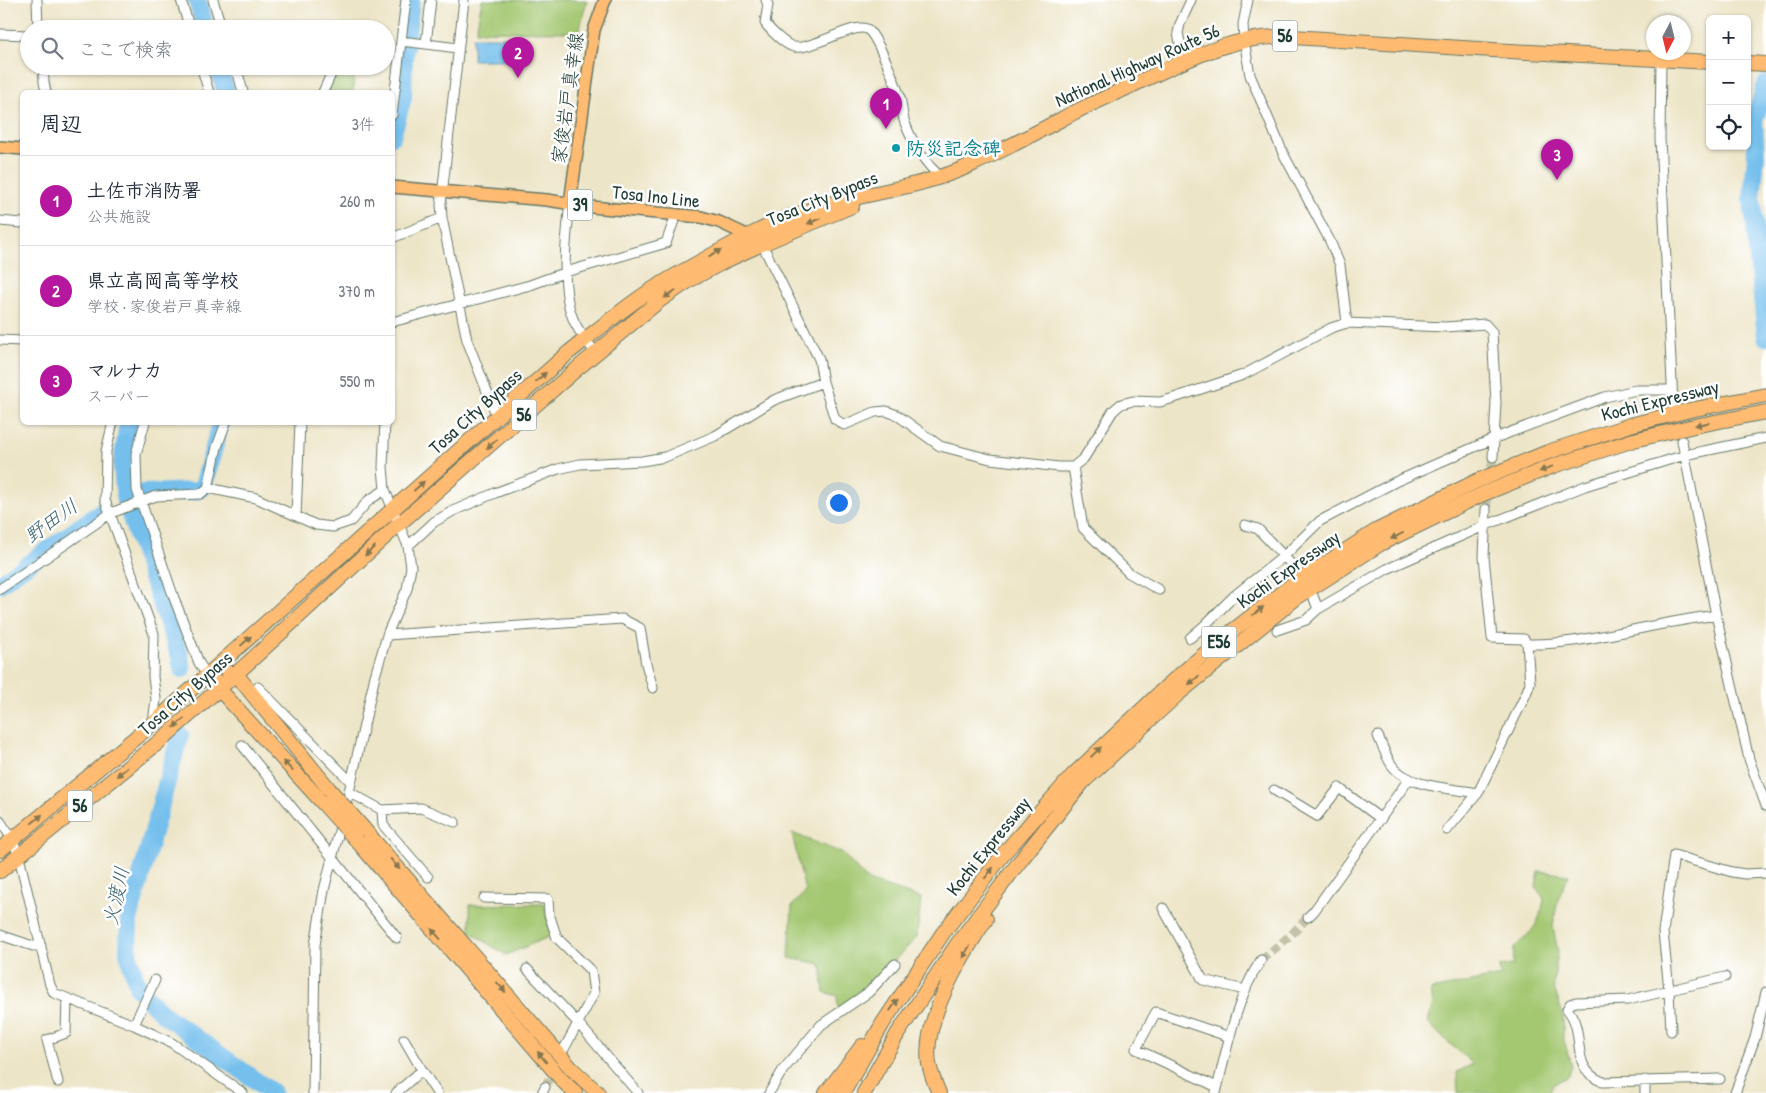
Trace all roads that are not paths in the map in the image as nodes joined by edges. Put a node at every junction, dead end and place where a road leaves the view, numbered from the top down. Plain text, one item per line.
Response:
1 (37, 0) edge
2 (181, 0) edge
3 (213, 0) edge
4 (406, 0) edge
5 (431, 0) edge
6 (464, 0) edge
7 (605, 0) edge
8 (766, 0) edge
9 (1191, 0) edge
10 (1248, 0) edge
11 (38, 20) edge
12 (187, 20) edge
13 (219, 20) edge
14 (0, 34) edge
15 (20, 35) edge
16 (1244, 40) junction
17 (401, 41) junction
18 (426, 44) junction
19 (458, 48) junction
20 (1646, 58) edge
21 (1661, 60) edge
22 (1677, 60) edge
23 (1184, 61) junction
24 (1706, 62) edge
25 (44, 75) edge
26 (204, 75) edge
27 (238, 75) edge
28 (331, 75) edge
29 (46, 90) edge
30 (208, 90) edge
31 (242, 90) edge
32 (324, 90) edge
33 (395, 91) edge
34 (0, 147) edge
35 (20, 149) edge
36 (941, 177) junction
37 (395, 187) edge
38 (892, 190) junction
39 (441, 191) junction
40 (570, 203) junction
41 (676, 215) junction
42 (442, 218) junction
43 (0, 222) edge
44 (20, 223) edge
45 (748, 235) junction
46 (395, 237) edge
47 (762, 244) junction
48 (566, 272) junction
49 (460, 304) junction
50 (395, 321) edge
51 (1347, 322) junction
52 (586, 339) junction
53 (0, 340) edge
54 (20, 340) edge
55 (596, 353) junction
56 (823, 382) junction
57 (1672, 390) junction
58 (1766, 395) edge
59 (1673, 403) dead end
60 (1766, 412) edge
61 (497, 417) junction
62 (111, 425) edge
63 (144, 425) edge
64 (225, 425) edge
65 (300, 425) edge
66 (385, 425) edge
67 (1495, 438) junction
68 (1764, 439) edge
69 (1682, 441) dead end
70 (1685, 455) junction
71 (1492, 457) tunnel mouth
72 (1073, 467) junction
73 (208, 488) junction
74 (385, 490) junction
75 (139, 502) junction
76 (393, 509) junction
77 (1486, 509) tunnel mouth
78 (113, 513) junction
79 (296, 516) junction
80 (399, 524) junction
81 (1245, 525) dead end
82 (1484, 526) junction
83 (408, 546) junction
84 (1284, 556) junction
85 (1292, 565) dead end
86 (0, 589) edge
87 (1159, 590) dead end
88 (1313, 596) dead end
89 (1318, 609) junction
90 (1716, 615) junction
91 (1277, 630) dead end
92 (387, 635) junction
93 (1190, 638) dead end
94 (1527, 644) junction
95 (236, 674) junction
96 (206, 676) junction
97 (258, 687) dead end
98 (653, 688) dead end
99 (218, 690) junction
100 (155, 721) junction
101 (1378, 736) dead end
102 (242, 745) dead end
103 (1409, 779) junction
104 (351, 782) junction
105 (1084, 782) junction
106 (1274, 790) dead end
107 (349, 792) junction
108 (1478, 793) junction
109 (1766, 806) edge
110 (382, 810) junction
111 (1381, 818) junction
112 (0, 821) edge
113 (456, 822) dead end
114 (1447, 830) dead end
115 (13, 840) junction
116 (0, 850) edge
117 (19, 857) junction
118 (332, 859) junction
119 (0, 871) edge
120 (1766, 873) edge
121 (428, 877) dead end
122 (484, 898) dead end
123 (1163, 908) dead end
124 (1308, 917) tunnel mouth
125 (0, 934) edge
126 (397, 938) dead end
127 (41, 946) junction
128 (1261, 960) tunnel mouth
129 (895, 964) dead end
130 (527, 969) dead end
131 (1725, 976) dead end
132 (155, 980) dead end
133 (1245, 990) junction
134 (1669, 990) junction
135 (1766, 992) edge
136 (67, 999) junction
137 (578, 1023) junction
138 (883, 1023) junction
139 (134, 1025) junction
140 (1671, 1031) dead end
141 (1230, 1038) junction
142 (1755, 1038) junction
143 (1766, 1038) edge
144 (404, 1039) dead end
145 (564, 1049) tunnel mouth
146 (422, 1070) junction
147 (1720, 1079) dead end
148 (1645, 1080) junction
149 (58, 1082) dead end
150 (1217, 1090) edge
151 (243, 1093) edge
152 (314, 1093) edge
153 (396, 1093) edge
154 (437, 1093) edge
155 (574, 1093) edge
156 (598, 1093) edge
157 (638, 1093) edge
158 (770, 1093) edge
159 (826, 1093) edge
160 (844, 1093) edge
161 (864, 1093) edge
162 (939, 1093) edge
163 (1645, 1093) edge
164 (1735, 1093) edge

1 - 11 street
2 - 12 street
3 - 13 street
4 - 17 street
5 - 18 street
6 - 19 street
7 - 40 main road, 家俊岩戸真幸線
8 - 36 street
9 - 23 street
10 - 16 street
14 - 15 street
16 - 20 highway, National Highway Route 56 / 56
16 - 23 highway, National Highway Route 56 / 56
16 - 51 street
17 - 18 street
17 - 33 street
18 - 19 street
19 - 39 street
21 - 57 street
22 - 24 highway, National Highway Route 56 / 56
23 - 36 highway, National Highway Route 56 / 56
25 - 29 street
26 - 30 street
27 - 31 street
28 - 32 street
34 - 35 main road
36 - 38 highway, National Highway Route 56 / 56
37 - 39 main road, Tosa Ino Line / 39
38 - 45 highway, Tosa City Bypass / 56
38 -> 47 highway, Tosa City Bypass / 56
39 - 40 main road, Tosa Ino Line / 39
39 - 42 street
40 - 41 main road, Tosa Ino Line / 39
40 - 48 street
41 - 45 main road, Tosa Ino Line / 39
41 - 48 street
42 - 46 street
42 - 49 street
43 - 44 street
45 - 47 main road, Tosa Ino Line / 39
52 -> 45 highway, Tosa City Bypass / 56
47 -> 55 highway, Tosa City Bypass / 56
47 - 56 street
48 - 49 street
48 - 52 street
49 - 50 street
49 - 61 street
51 - 67 street
51 - 72 street
52 - 55 street
61 -> 52 highway, Tosa City Bypass / 56
53 - 54 street
55 -> 80 highway, Tosa City Bypass / 56
56 - 72 street
56 - 83 street
57 - 59 street
57 - 67 street
138 -> 58 highway, Kochi Expressway / E56
60 -> 105 highway, Kochi Expressway / E56
76 -> 61 highway, Tosa City Bypass / 56
62 - 78 street
63 - 75 street
64 - 73 street
65 - 79 street
66 - 74 street
67 - 71 street
67 - 84 street
68 - 70 street
69 - 70 street
70 - 82 street
70 - 90 street
72 - 87 street
73 - 75 street
73 - 79 street
74 - 76 street
74 - 79 street
75 - 78 street
75 - 96 street
76 - 80 street
96 -> 76 highway, Tosa City Bypass / 56
77 - 82 street
78 - 86 street
78 - 100 street
80 - 83 street
80 -> 95 highway, Tosa City Bypass / 56
81 - 84 street
82 - 89 street
82 - 94 street
83 - 92 street
84 - 85 street
84 - 93 street
88 - 89 street
89 - 91 street
90 - 94 street
90 - 109 street
92 - 98 street
92 - 104 street
94 - 108 street
95 - 96 highway
95 - 99 highway, Tosa City Bypass / 56
95 -> 156 highway, bridge
96 - 99 highway
96 - 100 highway, Tosa City Bypass / 56
97 - 104 street
99 -> 117 highway, Tosa City Bypass / 56
155 -> 99 highway, bridge
115 -> 100 highway, Tosa City Bypass / 56
101 - 103 street
102 - 118 street
103 - 108 street
103 - 111 street
104 - 107 street
105 - 161 highway, Kochi Expressway / E56
105 -> 162 highway
106 - 111 street
107 - 110 street
107 - 118 street
108 - 114 street
110 - 113 street
110 - 121 street
111 - 124 street
112 - 115 street
115 - 116 highway, Tosa City Bypass / 56
115 - 117 street
117 - 119 highway, Tosa City Bypass / 56
117 - 127 street
118 - 126 street
118 - 152 street
120 - 134 street
122 - 137 street
123 - 133 street
125 - 127 street
127 - 136 street
128 - 133 street
129 - 158 street
130 - 137 street
131 - 134 street
132 - 139 street
133 - 141 street
134 - 140 street
134 - 148 street
135 - 142 street
136 - 139 street
136 - 149 street
137 - 145 street
137 - 157 street
138 - 159 highway
138 - 160 highway, Kochi Expressway / E56
139 - 151 street
141 - 150 street
141 - 150 street
142 - 143 street
142 - 164 street
144 - 146 street
146 - 153 street
146 - 154 street
147 - 148 street
148 - 163 street

